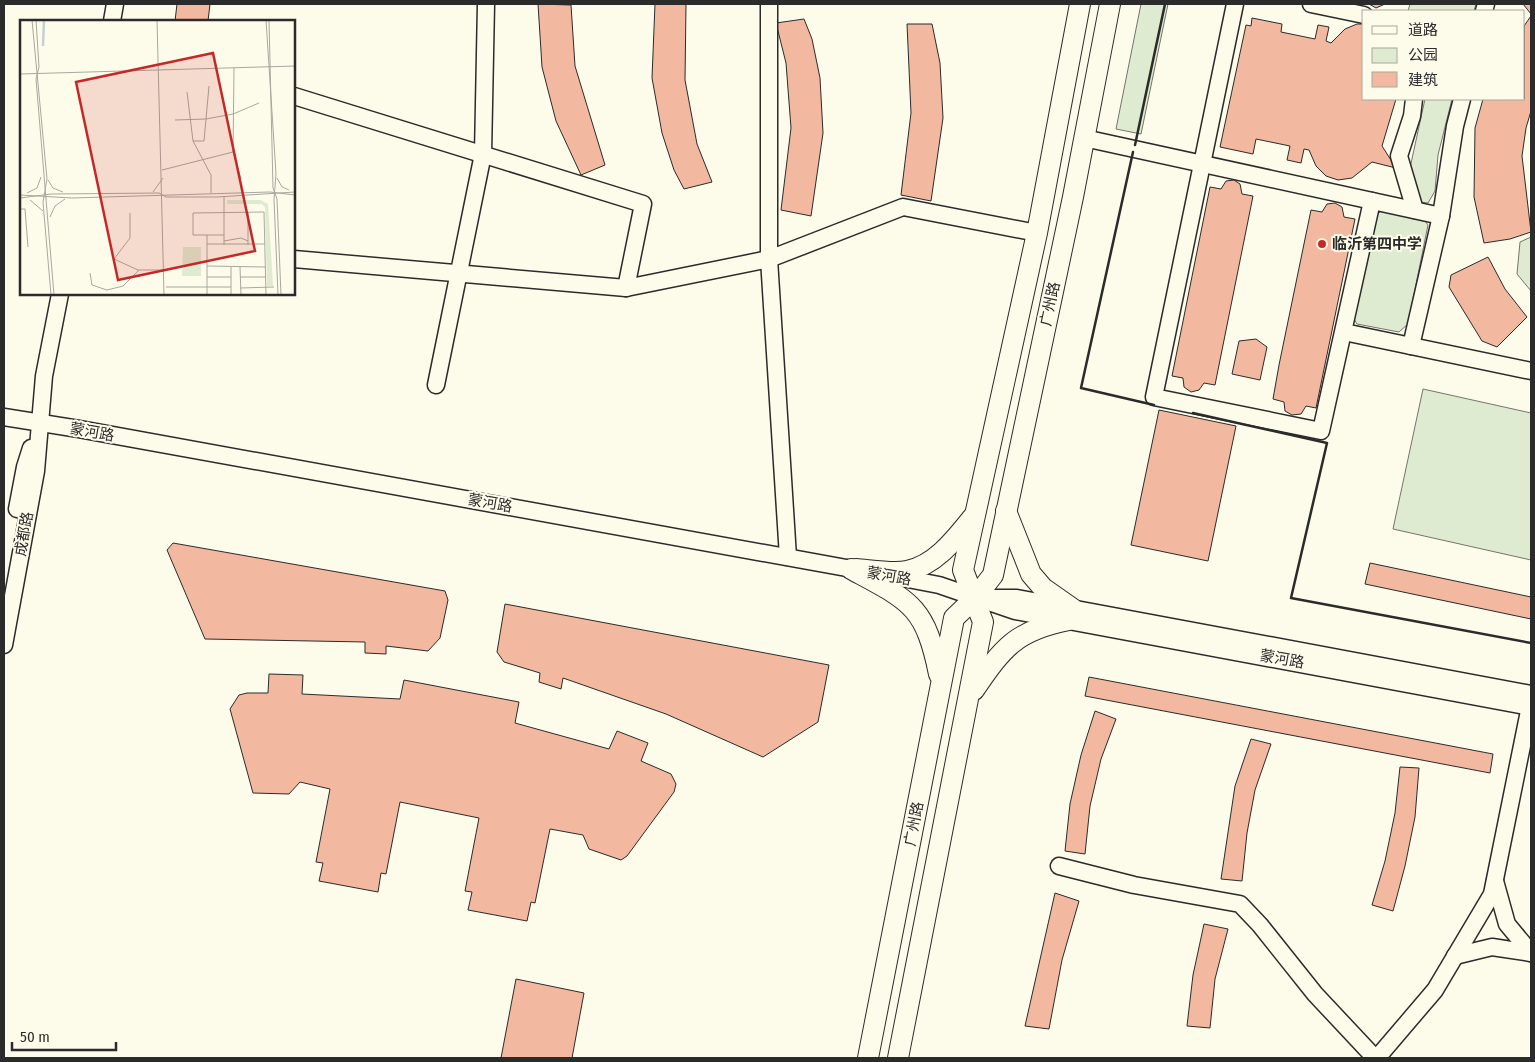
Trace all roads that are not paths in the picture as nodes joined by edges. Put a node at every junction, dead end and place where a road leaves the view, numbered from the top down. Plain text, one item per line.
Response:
1 (115, 4) edge
2 (123, 4) edge
3 (486, 4) edge
4 (769, 4) edge
5 (1080, 4) edge
6 (1110, 4) edge
7 (1235, 4) edge
8 (1311, 4) edge
9 (1362, 14) edge
10 (112, 20) edge
11 (120, 20) edge
12 (295, 96) edge
13 (1414, 100) edge
14 (1462, 100) edge
15 (1084, 138) junction
16 (483, 154) junction
17 (1202, 165) junction
18 (1372, 201) junction
19 (1415, 210) junction
20 (1441, 216) junction
21 (1037, 233) junction
22 (295, 259) edge
23 (770, 259) junction
24 (458, 273) junction
25 (626, 288) junction
26 (60, 295) edge
27 (70, 295) edge
28 (1344, 332) junction
29 (1411, 346) junction
30 (1531, 371) edge
31 (436, 385) dead end
32 (4, 417) edge
33 (40, 423) junction
34 (1006, 511) junction
35 (976, 513) junction
36 (788, 557) junction
37 (852, 569) junction
38 (4, 586) edge
39 (975, 598) junction
40 (1071, 614) junction
41 (4, 645) edge
42 (942, 685) junction
43 (969, 698) junction
44 (1531, 702) edge
45 (1059, 866) dead end
46 (1495, 881) junction
47 (1531, 953) edge
48 (1455, 956) junction
49 (868, 1058) edge
50 (898, 1058) edge
51 (1376, 1058) edge

1 - 10 street
2 - 11 street
3 - 16 street
4 - 23 street
5 - 21 main road, 广州路
6 - 15 main road, 广州路
7 - 17 street
8 - 9 street
12 - 16 street
13 - 19 street
14 - 20 street
15 - 17 street
15 - 34 main road, 广州路
16 - 24 street
16 - 25 street
17 - 18 street
17 - 28 street
18 - 19 street
18 - 28 street
19 - 20 street
20 - 29 street
21 - 23 street
21 - 35 main road, 广州路
22 - 24 street
23 - 25 street
23 - 36 street
24 - 25 street
24 - 31 street
26 - 33 street, 成都路
27 - 33 street, 成都路
28 - 29 street
29 - 30 street
32 - 33 street, 蒙河路
33 - 36 street, 蒙河路
33 - 38 street, 成都路
33 - 41 street, 成都路
34 - 39 main road, 广州路
34 - 40 main road
35 - 37 main road
35 - 39 main road, 广州路
36 - 37 street, 蒙河路
37 - 39 street, 蒙河路
37 - 42 main road
39 - 40 street, 蒙河路
39 - 42 main road, 广州路
39 - 43 main road, 广州路
40 - 43 main road
40 - 44 street, 蒙河路
42 - 49 main road, 广州路
43 - 50 main road, 广州路
44 - 46 street
45 - 51 street
46 - 47 street
46 - 48 street
47 - 48 street
48 - 51 street

